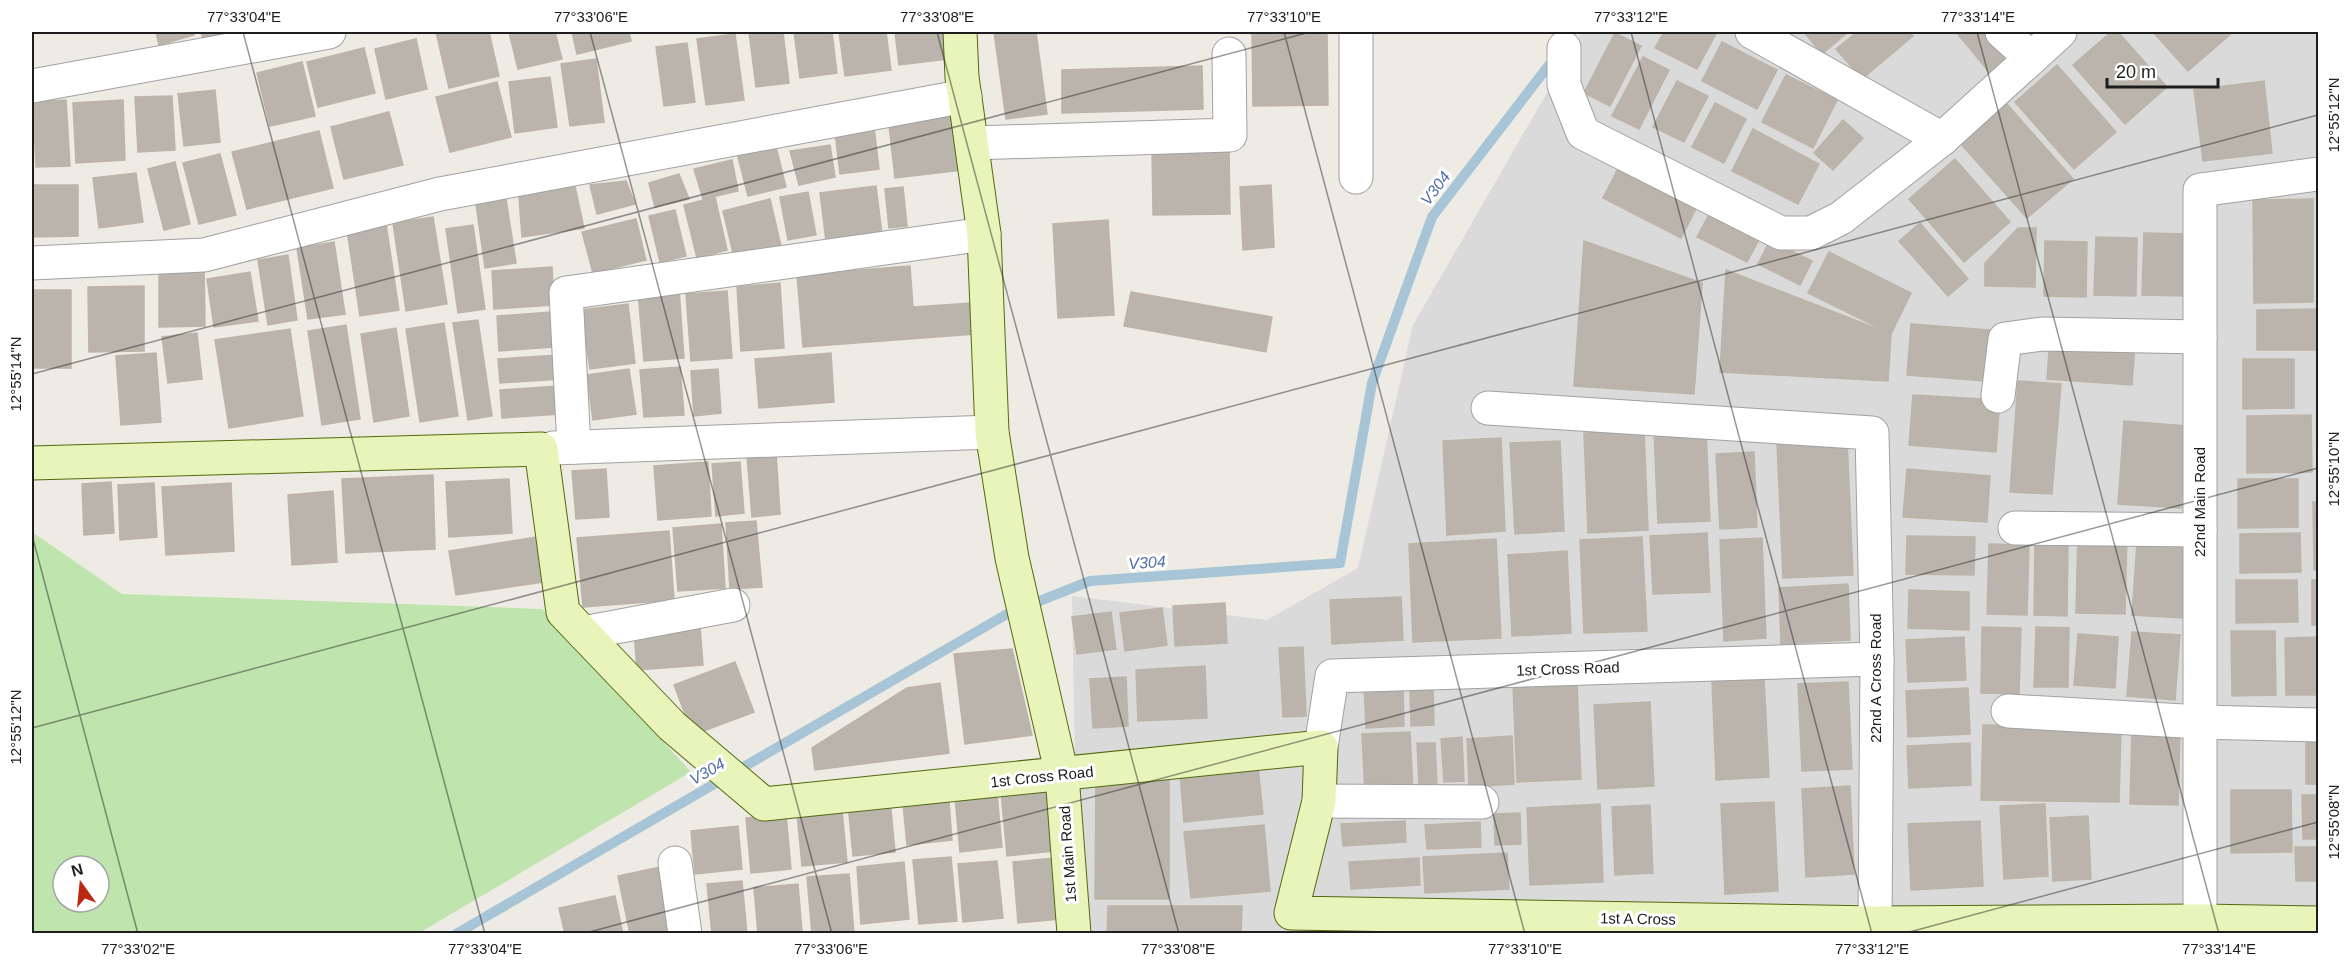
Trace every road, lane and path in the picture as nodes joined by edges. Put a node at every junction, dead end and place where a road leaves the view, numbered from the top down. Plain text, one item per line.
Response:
1 (329, 32) edge
2 (960, 32) edge
3 (1356, 32) edge
4 (1752, 32) edge
5 (2002, 32) edge
6 (2060, 32) edge
7 (1564, 48) dead end
8 (1229, 54) dead end
9 (2031, 58) junction
10 (32, 86) edge
11 (965, 96) junction
12 (1942, 139) junction
13 (972, 143) junction
14 (2319, 174) edge
15 (1356, 177) dead end
16 (984, 234) junction
17 (32, 263) edge
18 (2200, 337) junction
19 (1998, 396) dead end
20 (1488, 408) dead end
21 (992, 432) junction
22 (574, 447) junction
23 (541, 449) junction
24 (32, 463) edge
25 (2015, 528) dead end
26 (2200, 530) junction
27 (733, 605) dead end
28 (583, 633) junction
29 (1877, 660) junction
30 (2008, 711) dead end
31 (2201, 722) junction
32 (2319, 725) edge
33 (1321, 747) junction
34 (1062, 775) junction
35 (1319, 801) junction
36 (1482, 802) dead end
37 (675, 863) dead end
38 (1288, 923) edge
39 (1875, 923) junction
40 (2319, 923) edge
41 (2201, 927) edge
42 (685, 933) edge
43 (1074, 933) edge

1 - 10 street
2 - 11 street, 1st Main Road
3 - 15 street
4 - 12 street
5 - 9 street
6 - 9 street
7 - 12 street
8 - 13 street
9 - 12 street
11 - 13 street, 1st Main Road
11 - 17 street
13 - 16 street, 1st Main Road
14 - 18 street, 22nd Main Road
16 - 21 street, 1st Main Road
16 - 22 street
18 - 19 street
18 - 26 street, 22nd Main Road
20 - 29 street, 22nd A Cross Road
21 - 22 street
21 - 34 street, 1st Main Road
22 - 23 street
23 - 24 street
23 - 28 street
25 - 26 street
26 - 31 street, 22nd Main Road
27 - 28 street
28 - 34 street, 1st Cross Road
29 - 33 street, 1st Cross Road
29 - 39 street, 22nd A Cross Road
30 - 31 street
31 - 32 street
31 - 41 street, 22nd Main Road
33 - 34 street, 1st Cross Road
33 - 35 street, 1st Cross Road
34 - 43 street, 1st Main Road
35 - 36 street
35 - 38 street, 1st Cross Road
37 - 42 street
38 - 39 street, 1st A Cross
39 - 41 street, 1st A Cross
40 - 41 street, 1st A Cross

